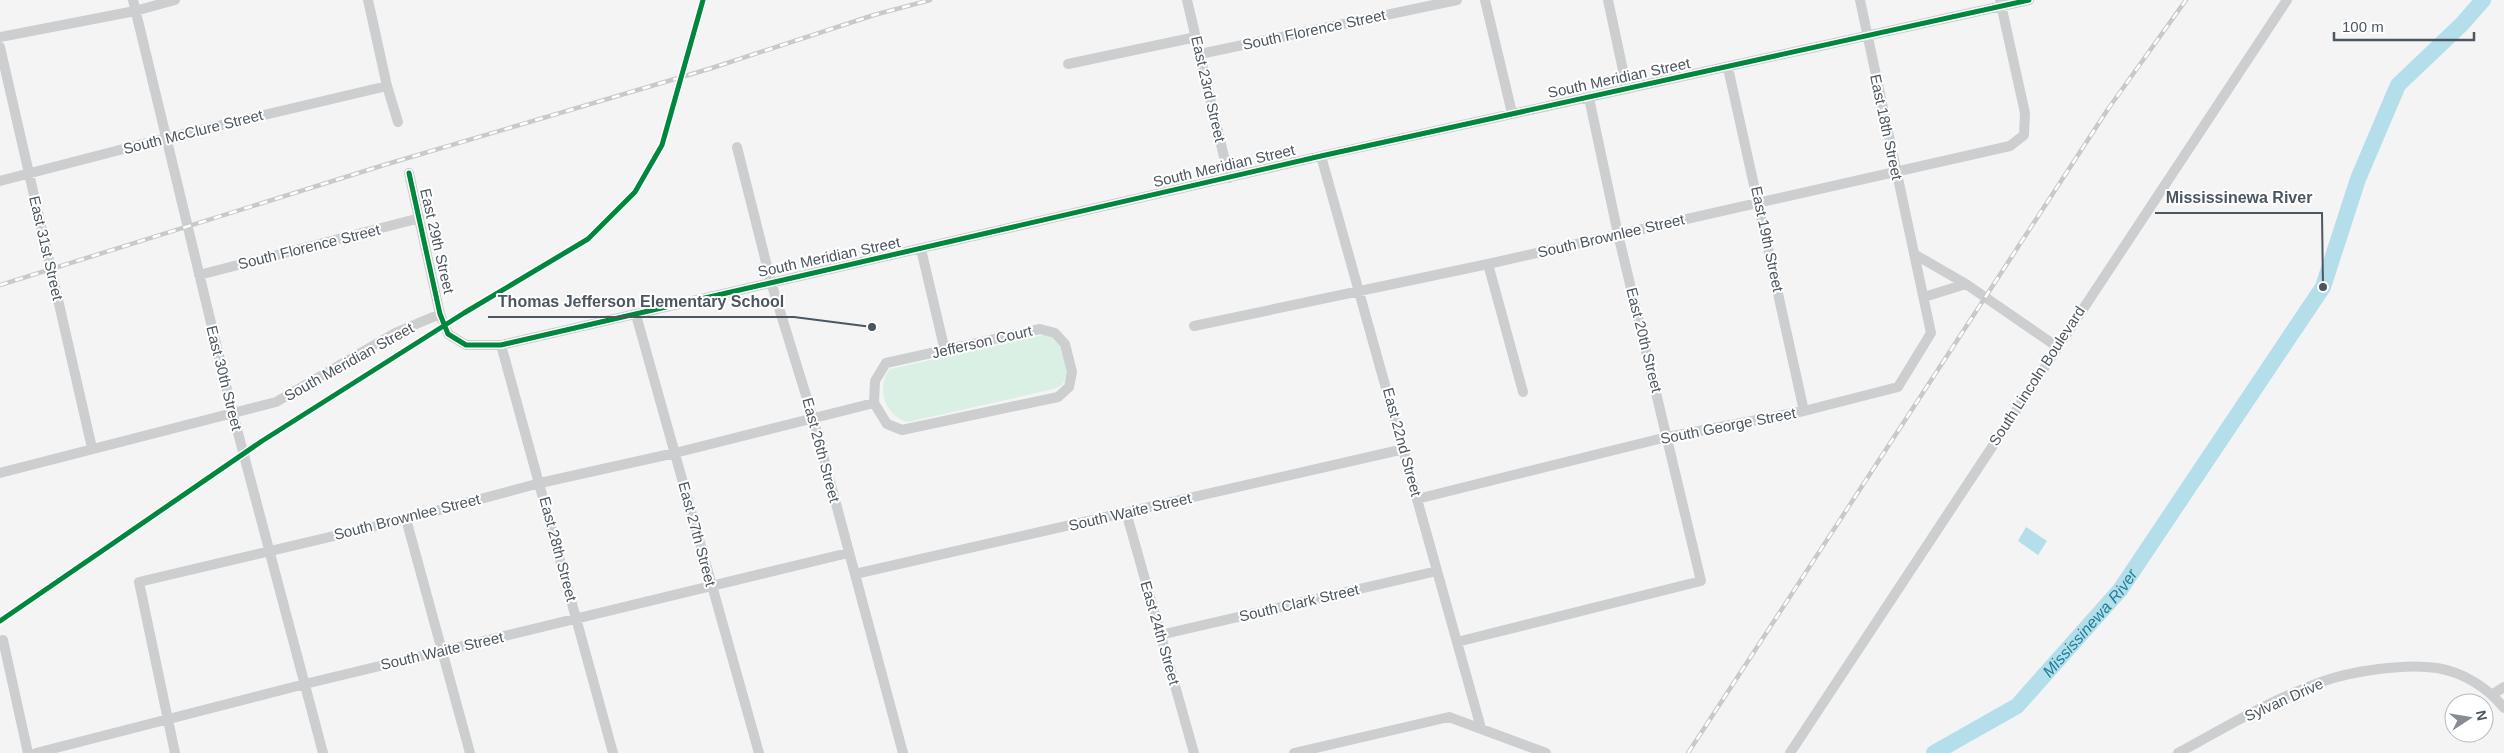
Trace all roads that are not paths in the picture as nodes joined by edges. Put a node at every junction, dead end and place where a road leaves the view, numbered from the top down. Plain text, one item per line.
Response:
1 (133, 0) edge
2 (175, 0) edge
3 (368, 0) edge
4 (1187, 0) edge
5 (1457, 0) edge
6 (1485, 0) edge
7 (1608, 0) edge
8 (1860, 0) edge
9 (2029, 0) edge
10 (2287, 0) edge
11 (2000, 3) edge
12 (135, 11) junction
13 (1866, 35) junction
14 (0, 37) edge
15 (1196, 37) junction
16 (0, 47) edge
17 (1200, 54) junction
18 (1068, 64) dead end
19 (1728, 68) junction
20 (387, 86) junction
21 (1627, 89) junction
22 (1588, 98) junction
23 (1512, 113) junction
24 (398, 122) dead end
25 (166, 138) junction
26 (738, 147) dead end
27 (1321, 156) junction
28 (1896, 172) junction
29 (28, 173) junction
30 (409, 173) dead end
31 (1230, 178) junction
32 (0, 181) edge
33 (1760, 204) junction
34 (420, 218) junction
35 (1618, 234) junction
36 (921, 250) junction
37 (1914, 254) junction
38 (1488, 264) junction
39 (199, 275) junction
40 (771, 282) junction
41 (1966, 284) junction
42 (1360, 291) junction
43 (1924, 297) junction
44 (440, 314) junction
45 (636, 315) junction
46 (1194, 326) dead end
47 (501, 345) junction
48 (2056, 346) junction
49 (945, 352) junction
50 (1523, 392) dead end
51 (874, 403) junction
52 (1804, 411) junction
53 (232, 414) junction
54 (812, 418) junction
55 (1667, 437) junction
56 (92, 448) junction
57 (1404, 449) junction
58 (675, 454) junction
59 (0, 473) edge
60 (540, 483) junction
61 (1417, 499) junction
62 (1126, 512) junction
63 (406, 520) junction
64 (269, 550) junction
65 (848, 553) junction
66 (1437, 571) junction
67 (855, 574) junction
68 (710, 584) junction
69 (576, 620) junction
70 (1160, 635) junction
71 (3, 640) dead end
72 (1458, 642) junction
73 (442, 651) junction
74 (304, 684) junction
75 (2491, 693) edge
76 (2494, 695) edge
77 (2504, 708) edge
78 (167, 720) junction
79 (1481, 728) junction
80 (28, 753) edge
81 (36, 753) edge
82 (175, 753) edge
83 (323, 753) edge
84 (470, 753) edge
85 (614, 753) edge
86 (759, 753) edge
87 (904, 753) edge
88 (1194, 753) edge
89 (1294, 753) edge
90 (1546, 753) edge
91 (1790, 753) edge
92 (2178, 753) edge

1 - 12 street, East 30th Street
2 - 12 street
3 - 20 street
4 - 15 street, East 23rd Street
5 - 17 street, South Florence Street
6 - 23 street
7 - 21 street
8 - 13 street, East 18th Street
9 - 11 street, South Meridian Street
10 - 48 street, South Lincoln Boulevard
11 - 13 street, South Meridian Street
11 - 28 street, South Brownlee Street
12 - 14 street
12 - 25 street, East 30th Street
13 - 19 street, South Meridian Street
13 - 28 street, East 18th Street
15 - 17 street, East 23rd Street
15 - 18 street
16 - 29 street, East 31st Street
17 - 31 street, East 23rd Street
19 - 21 street, South Meridian Street
19 - 33 street, East 19th Street
20 - 24 street
20 - 25 street, South McClure Street
21 - 22 street, South Meridian Street
22 - 23 street, South Meridian Street
22 - 35 street, East 20th Street
23 - 27 street, South Meridian Street
25 - 29 street, South McClure Street
25 - 39 street, East 30th Street
26 - 40 street, East 26th Street
27 - 31 street, South Meridian Street
27 - 42 street, East 22nd Street
28 - 33 street, South Brownlee Street
28 - 37 street, East 18th Street
29 - 32 street, South McClure Street
29 - 56 street, East 31st Street
30 - 34 street, East 29th Street
31 - 36 street, South Meridian Street
33 - 35 street, South Brownlee Street
33 - 52 street, East 19th Street
34 - 39 street, South Florence Street
34 - 44 street, East 29th Street
35 - 38 street, South Brownlee Street
35 - 55 street, East 20th Street
36 - 40 street, South Meridian Street
36 - 49 street
37 - 41 street
37 - 43 street, South George Street
38 - 42 street, South Brownlee Street
38 - 50 street
39 - 53 street, East 30th Street
40 - 45 street, South Meridian Street
40 - 54 street, East 26th Street
41 - 43 street
41 - 48 street
42 - 46 street, South Brownlee Street
42 - 57 street, East 22nd Street
43 - 52 street, South George Street
44 - 47 street, South Meridian Street
44 - 53 street, South Meridian Street
45 - 47 street, South Meridian Street
45 - 58 street, East 27th Street
47 - 60 street, East 28th Street
48 - 91 street, South Lincoln Boulevard
49 - 51 street, Jefferson Court
49 - 51 street, Jefferson Court
51 - 54 street, South Brownlee Street
52 - 55 street, South George Street
53 - 56 street, South Meridian Street
53 - 64 street, East 30th Street
54 - 58 street, South Brownlee Street
54 - 65 street, East 26th Street
55 - 61 street, South George Street
55 - 72 street, East 20th Street
56 - 59 street, South Meridian Street
57 - 61 street, East 22nd Street
57 - 62 street, South Waite Street
58 - 60 street, South Brownlee Street
58 - 68 street, East 27th Street
60 - 63 street, South Brownlee Street
60 - 69 street, East 28th Street
61 - 66 street, East 22nd Street
62 - 67 street, South Waite Street
62 - 70 street, East 24th Street
63 - 64 street, South Brownlee Street
63 - 73 street
64 - 74 street, East 30th Street
64 - 78 street, South Brownlee Street
65 - 67 street, East 26th Street
65 - 68 street, South Waite Street
66 - 70 street, South Clark Street
66 - 72 street, East 22nd Street
67 - 87 street, East 26th Street
68 - 69 street, South Waite Street
68 - 86 street, East 27th Street
69 - 73 street, South Waite Street
69 - 85 street, East 28th Street
70 - 88 street, East 24th Street
71 - 80 street
72 - 79 street, East 22nd Street
73 - 74 street, South Waite Street
73 - 84 street
74 - 78 street, South Waite Street
74 - 83 street, East 30th Street
75 - 92 street, Sylvan Drive
76 - 77 street, Sylvan Drive
78 - 81 street, South Waite Street
78 - 82 street
79 - 89 street
79 - 90 street

